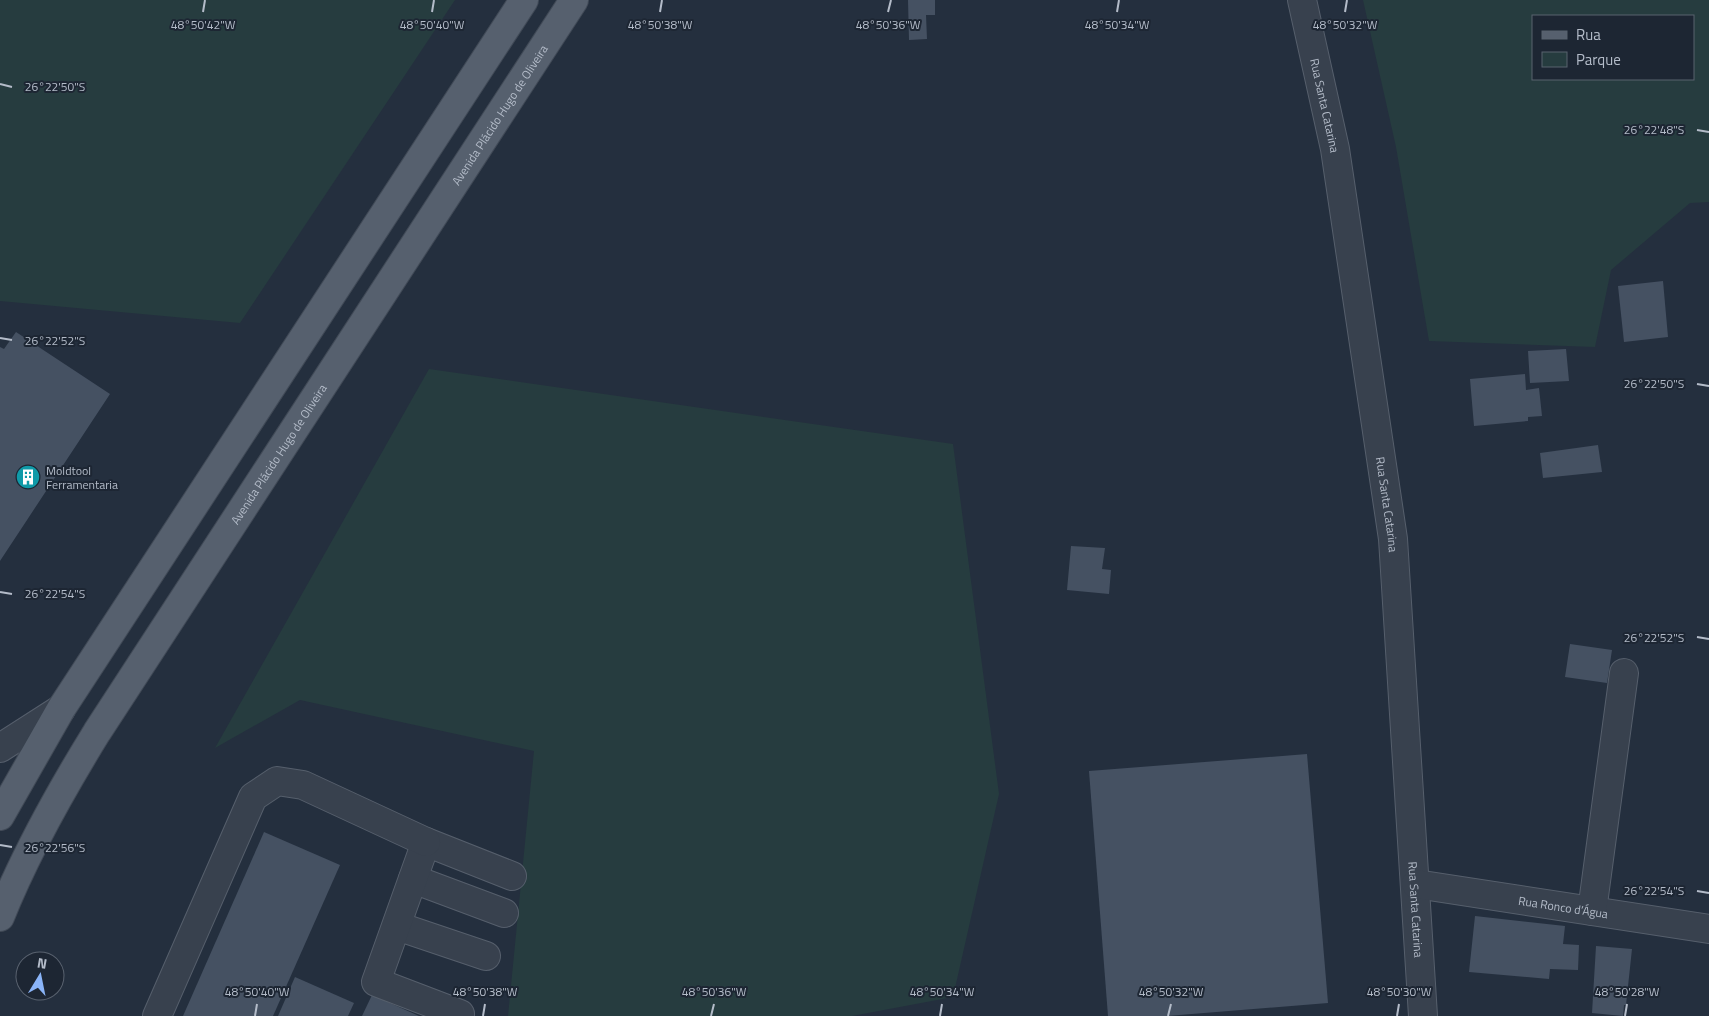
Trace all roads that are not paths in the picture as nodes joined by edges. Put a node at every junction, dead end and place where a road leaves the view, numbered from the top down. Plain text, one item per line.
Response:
1 (524, 0) edge
2 (574, 0) edge
3 (1302, 0) edge
4 (1624, 673) dead end
5 (61, 709) junction
6 (0, 748) edge
7 (0, 816) edge
8 (426, 842) junction
9 (512, 876) dead end
10 (413, 879) junction
11 (1416, 884) junction
12 (1592, 911) junction
13 (504, 913) dead end
14 (0, 917) edge
15 (397, 926) junction
16 (1709, 929) edge
17 (486, 956) dead end
18 (460, 1014) dead end
19 (157, 1016) edge
20 (1423, 1016) edge

1 - 5 main road
2 - 14 main road, Avenida Plácido Hugo de Oliveira
3 - 11 street, Rua Santa Catarina
4 - 12 street
5 - 6 street
5 - 7 main road
8 - 9 street
8 - 10 street
8 - 19 street
10 - 13 street
10 - 15 street
11 - 12 street, Rua Ronco d’Água
11 - 20 street, Rua Santa Catarina
12 - 16 street, Rua Ronco d’Água
15 - 17 street
15 - 18 street

